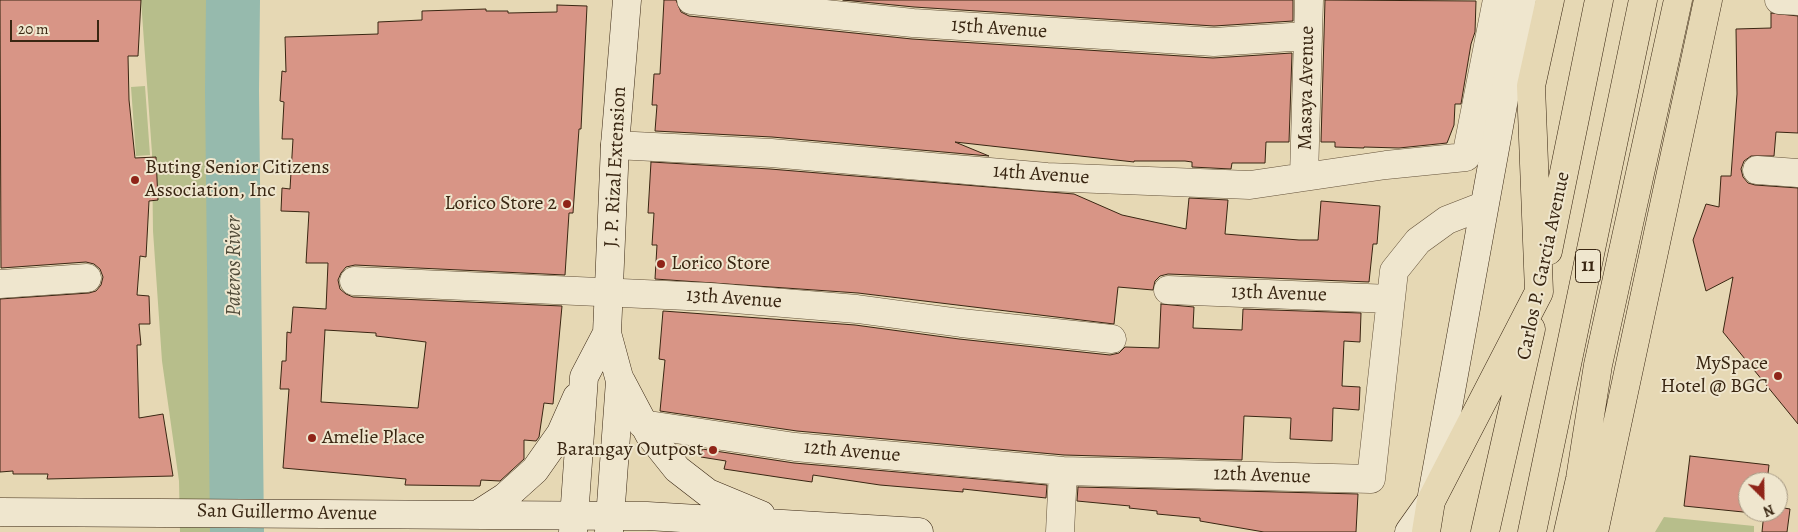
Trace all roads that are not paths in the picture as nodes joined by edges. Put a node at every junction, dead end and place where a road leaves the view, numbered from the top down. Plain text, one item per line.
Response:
1 (627, 0) edge
2 (691, 0) edge
3 (1309, 0) edge
4 (1497, 0) edge
5 (1522, 0) edge
6 (1550, 0) edge
7 (1599, 0) edge
8 (1643, 0) edge
9 (1678, 0) edge
10 (1708, 0) edge
11 (1779, 0) edge
12 (1798, 1) edge
13 (1307, 36) junction
14 (615, 145) junction
15 (1757, 170) dead end
16 (1798, 173) edge
17 (1304, 177) junction
18 (1483, 206) junction
19 (87, 278) dead end
20 (354, 281) dead end
21 (0, 284) edge
22 (1168, 290) dead end
23 (610, 291) junction
24 (1539, 292) junction
25 (1391, 299) junction
26 (607, 333) junction
27 (1112, 340) dead end
28 (584, 377) junction
29 (620, 381) junction
30 (642, 424) junction
31 (1063, 470) junction
32 (1580, 479) junction
33 (1431, 501) junction
34 (0, 512) edge
35 (477, 515) junction
36 (574, 524) edge
37 (610, 524) edge
38 (799, 526) junction
39 (918, 532) edge
40 (1060, 532) edge
41 (1409, 532) edge
42 (1426, 532) edge
43 (1485, 532) edge
44 (1532, 532) edge
45 (1568, 532) edge
46 (1578, 532) edge
47 (1594, 532) edge

1 - 14 street, J. P. Rizal Extension
2 - 13 street, 15th Avenue
3 - 13 street, Masaya Avenue
4 - 17 street, 14th Avenue
5 - 18 street
6 - 24 main road
7 - 24 main road, Carlos P. Garcia Avenue / 11
8 - 44 main road, 11
9 - 32 main road
10 - 47 main road
11 - 12 street
13 - 17 street, Masaya Avenue
14 - 17 street, 14th Avenue
14 - 23 street, J. P. Rizal Extension
15 - 16 street
18 - 25 street
18 - 33 street
19 - 21 street
20 - 23 street, 13th Avenue
22 - 25 street, 13th Avenue
23 - 26 street, J. P. Rizal Extension
23 - 27 street, 13th Avenue
24 - 33 main road
24 - 43 main road, Carlos P. Garcia Avenue / 11
25 - 31 street, 12th Avenue
26 - 28 street, J. P. Rizal Extension
26 - 29 street, J. P. Rizal Extension
28 - 35 street
28 - 36 street, J. P. Rizal Extension
29 - 30 street
29 - 37 street, J. P. Rizal Extension
30 - 31 street, 12th Avenue
30 - 38 street
31 - 40 street
32 - 45 main road
32 - 46 main road
33 - 41 street
33 - 42 main road
34 - 35 street, San Guillermo Avenue
35 - 36 street, San Guillermo Avenue
36 - 37 street, San Guillermo Avenue
37 - 38 street, San Guillermo Avenue
38 - 39 street

